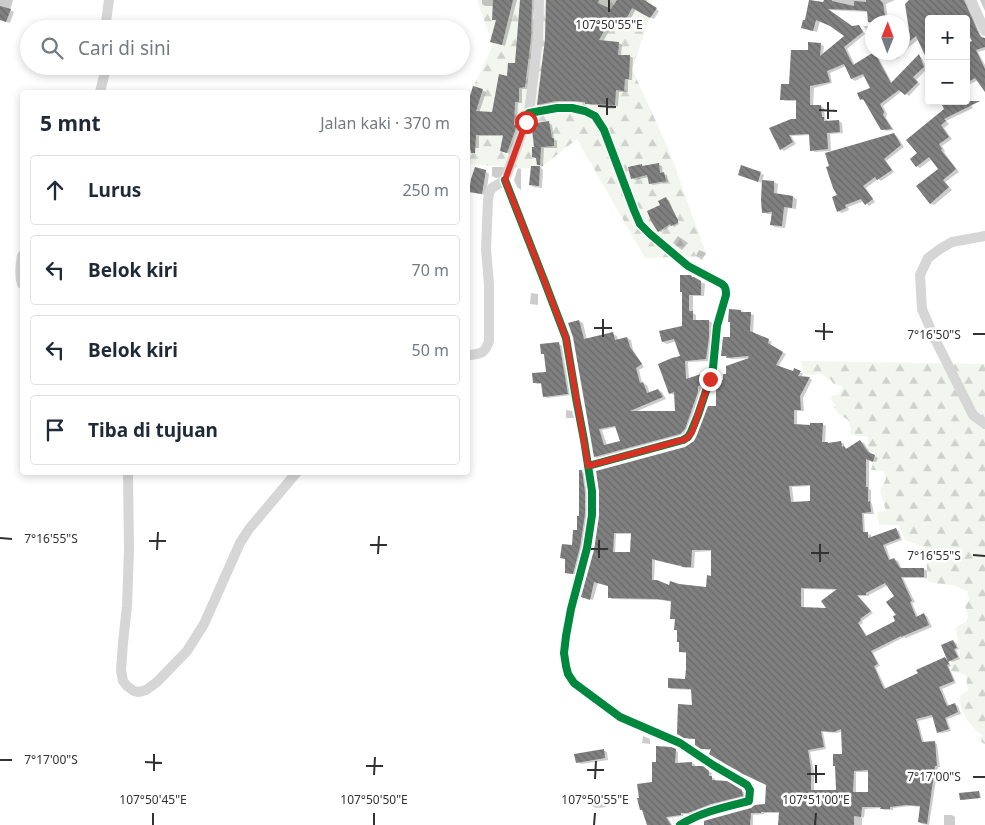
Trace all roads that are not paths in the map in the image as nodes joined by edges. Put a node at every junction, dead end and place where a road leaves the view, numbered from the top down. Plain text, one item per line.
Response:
1 (109, 0) edge
2 (539, 0) edge
3 (971, 0) edge
4 (106, 20) edge
5 (984, 25) edge
6 (104, 75) edge
7 (100, 90) edge
8 (529, 113) junction
9 (505, 180) junction
10 (985, 236) edge
11 (470, 354) edge
12 (985, 424) edge
13 (588, 466) junction
14 (128, 475) edge
15 (294, 475) edge
16 (680, 825) edge

1 - 4 street
2 - 8 street
3 - 5 street
6 - 7 street
8 - 9 street
8 - 13 street
9 - 11 street
9 - 13 street
10 - 12 street
13 - 16 street
14 - 15 street

